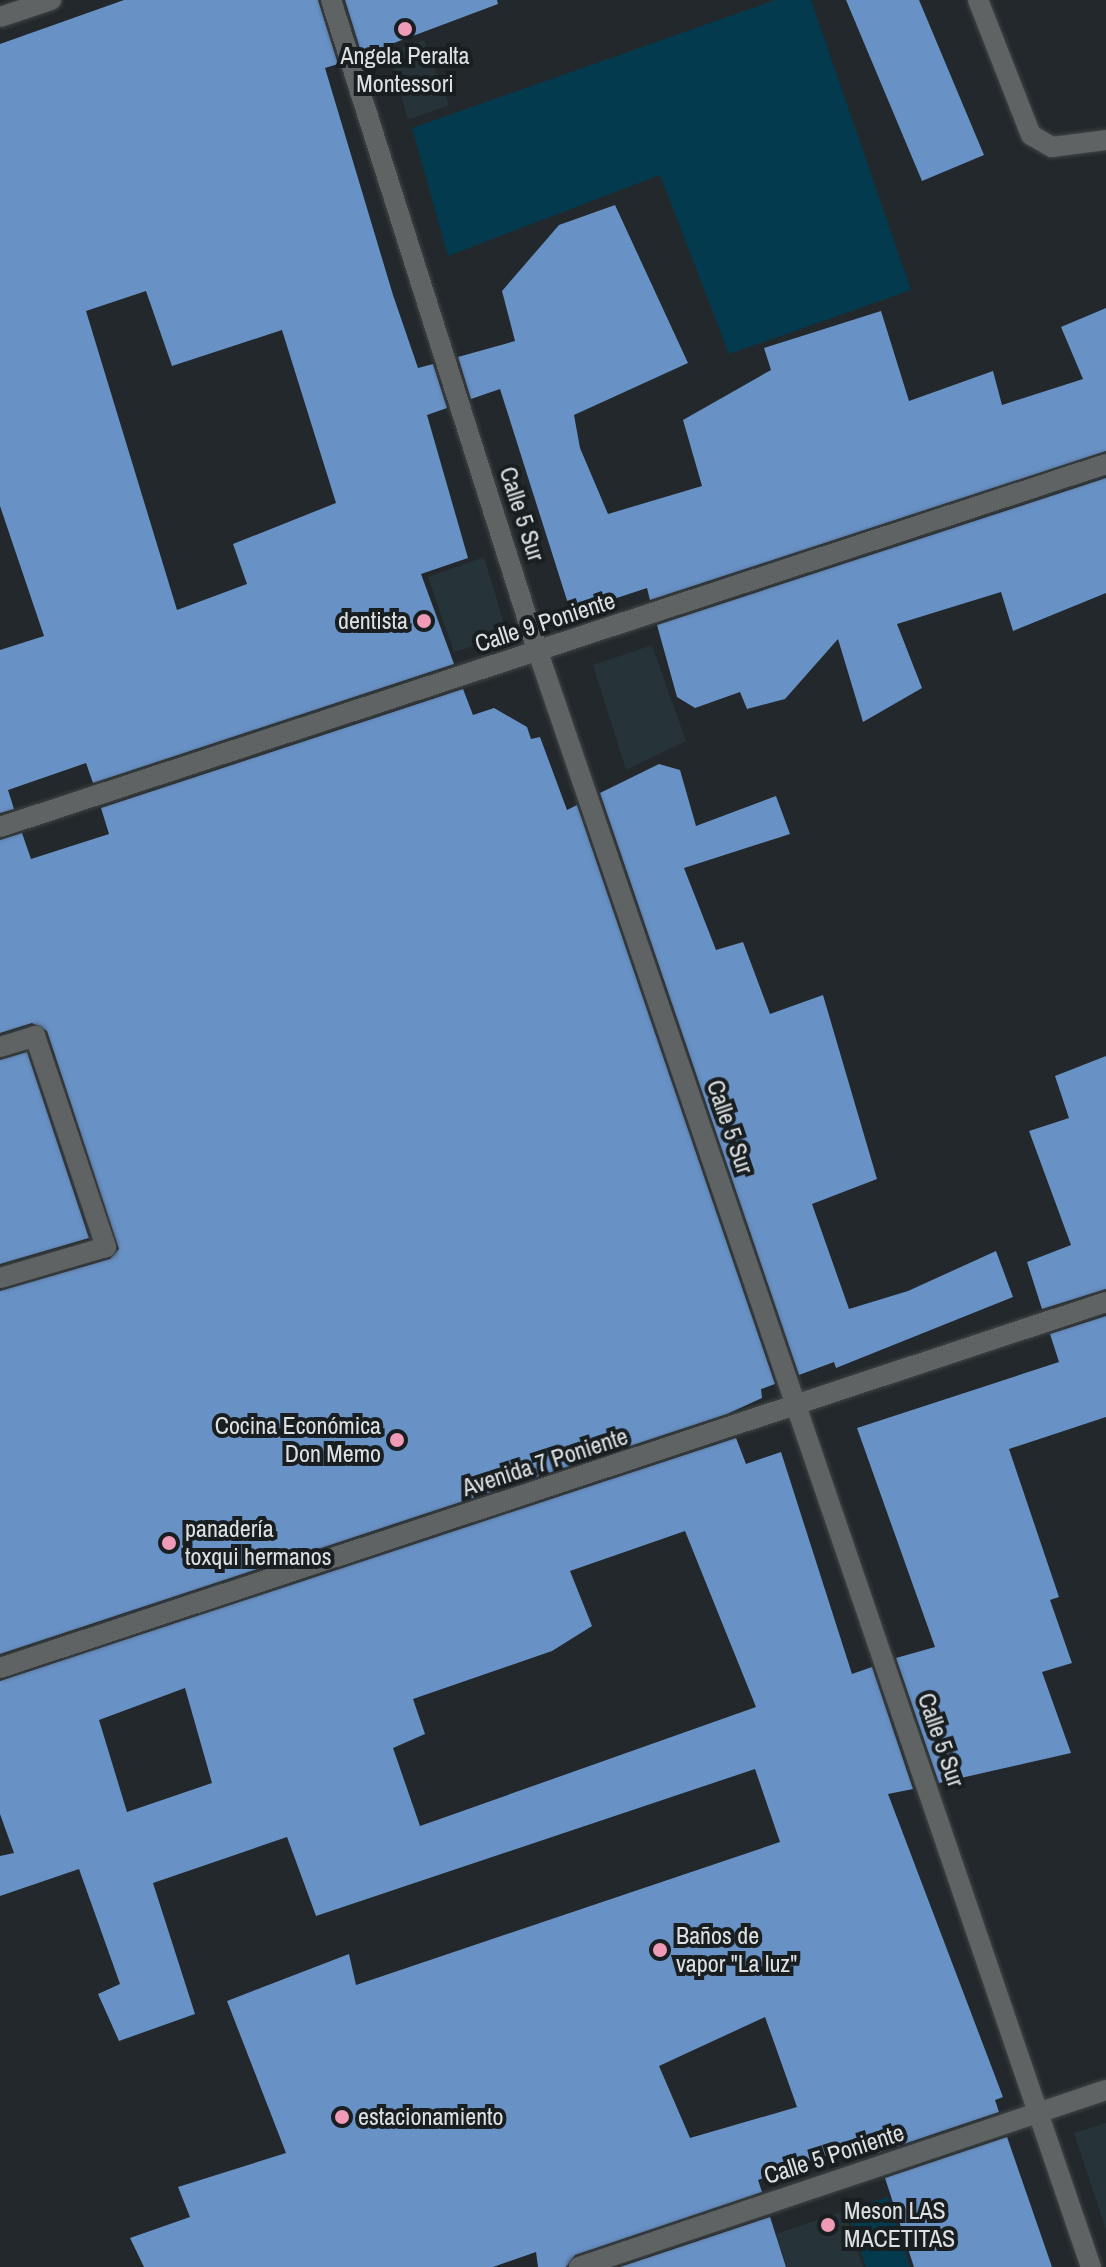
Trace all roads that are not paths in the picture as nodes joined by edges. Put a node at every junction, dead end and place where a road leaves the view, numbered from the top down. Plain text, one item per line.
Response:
1 (51, 0) edge
2 (331, 0) edge
3 (978, 0) edge
4 (0, 17) edge
5 (1106, 140) edge
6 (1106, 464) edge
7 (538, 652) junction
8 (0, 827) edge
9 (0, 1047) edge
10 (0, 1278) edge
11 (1106, 1302) edge
12 (798, 1406) junction
13 (0, 1668) edge
14 (1106, 2090) edge
15 (1041, 2112) junction
16 (579, 2267) edge
17 (1091, 2267) edge

1 - 4 street
2 - 7 street, Calle 5 Sur
3 - 5 street
6 - 7 street, Calle 9 Poniente
7 - 8 street, Calle 9 Poniente
7 - 12 street, Calle 5 Sur
9 - 10 street
11 - 12 street, Avenida 7 Poniente
12 - 13 street, Avenida 7 Poniente
12 - 15 street, Calle 5 Sur
14 - 15 street, Calle 5 Poniente
15 - 16 street, Calle 5 Poniente
15 - 17 street, Calle 5 Sur

